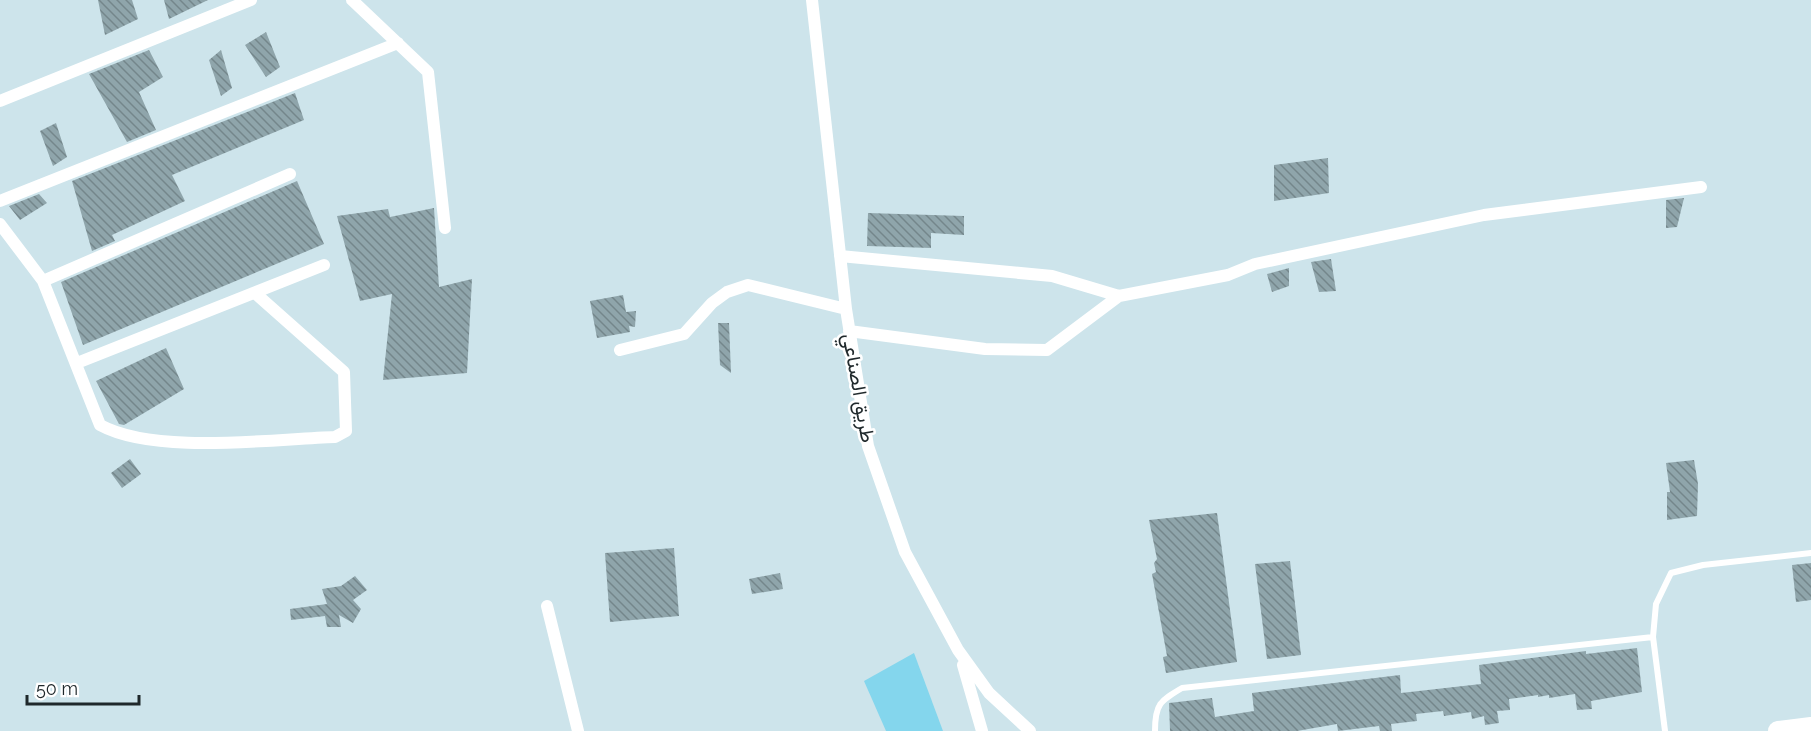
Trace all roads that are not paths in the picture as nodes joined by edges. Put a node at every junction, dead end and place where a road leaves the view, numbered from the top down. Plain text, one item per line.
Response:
1 (251, 0) edge
2 (352, 0) edge
3 (812, 0) edge
4 (398, 43) junction
5 (0, 101) edge
6 (290, 174) dead end
7 (1701, 187) dead end
8 (0, 201) edge
9 (0, 224) edge
10 (445, 228) dead end
11 (840, 256) junction
12 (324, 265) dead end
13 (43, 281) junction
14 (255, 293) junction
15 (1119, 296) junction
16 (846, 309) junction
17 (849, 331) junction
18 (620, 350) dead end
19 (77, 363) junction
20 (1811, 553) edge
21 (547, 606) dead end
22 (1653, 637) junction
23 (958, 650) junction
24 (1811, 727) edge
25 (578, 731) edge
26 (982, 731) edge
27 (1030, 731) edge
28 (1155, 731) edge
29 (1665, 731) edge
30 (1778, 731) edge

1 - 5 street
2 - 4 street
3 - 11 street, طريق الصناعي
4 - 8 street
4 - 10 street
6 - 13 street
7 - 15 street
9 - 13 street
11 - 15 street
11 - 16 street, طريق الصناعي
12 - 14 street
13 - 19 street
14 - 19 street
14 - 19 street
15 - 17 street
16 - 17 street, طريق الصناعي
16 - 18 street
17 - 23 street, طريق الصناعي
20 - 22 lane
21 - 25 street
22 - 28 lane
22 - 29 lane
23 - 26 street
23 - 27 street, طريق الصناعي
24 - 30 main road

